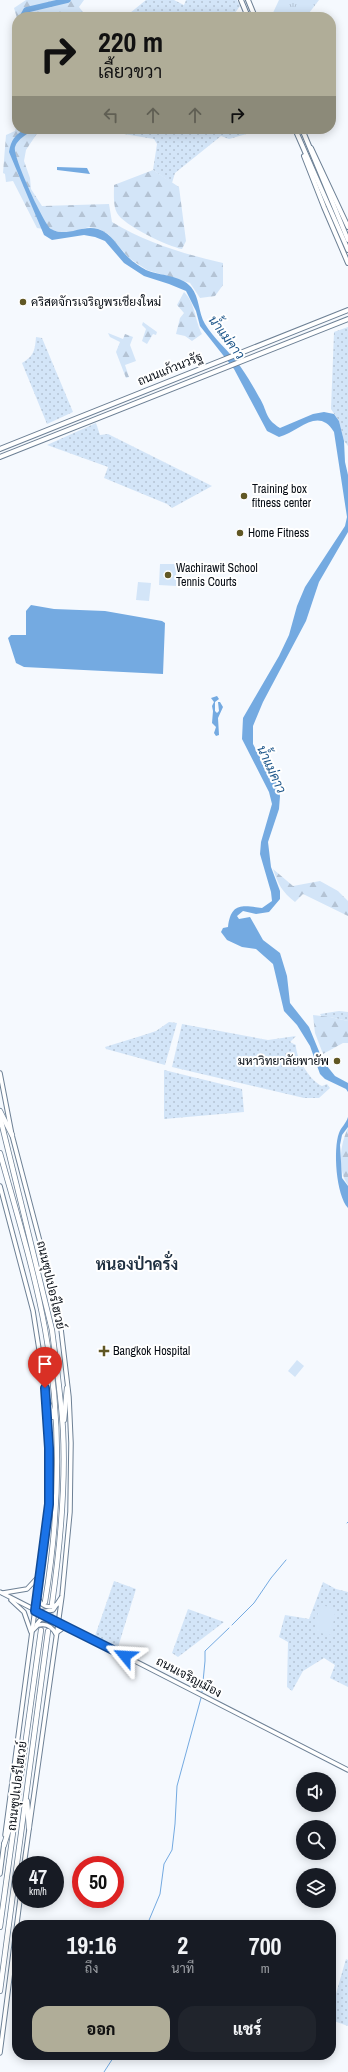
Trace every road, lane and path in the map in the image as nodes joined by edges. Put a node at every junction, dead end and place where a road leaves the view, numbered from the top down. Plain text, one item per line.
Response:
1 (241, 0) edge
2 (248, 0) edge
3 (246, 12) edge
4 (253, 12) edge
5 (297, 134) edge
6 (304, 134) edge
7 (306, 139) junction
8 (301, 142) junction
9 (348, 227) edge
10 (348, 240) edge
11 (348, 250) edge
12 (348, 263) edge
13 (348, 310) edge
14 (348, 319) edge
15 (102, 407) junction
16 (106, 414) junction
17 (0, 449) edge
18 (0, 456) edge
19 (0, 1073) edge
20 (0, 1111) edge
21 (0, 1117) edge
22 (12, 1135) junction
23 (0, 1153) edge
24 (0, 1186) edge
25 (67, 1388) junction
26 (45, 1392) junction
27 (56, 1428) junction
28 (63, 1431) junction
29 (41, 1572) junction
30 (1, 1593) edge
31 (38, 1593) junction
32 (62, 1596) junction
33 (45, 1602) tunnel mouth
34 (59, 1603) junction
35 (52, 1604) tunnel mouth
36 (35, 1611) junction
37 (58, 1621) junction
38 (66, 1626) junction
39 (41, 1630) tunnel mouth
40 (33, 1631) junction
41 (48, 1631) tunnel mouth
42 (56, 1634) junction
43 (348, 1770) edge
44 (27, 1791) junction
45 (18, 1802) junction
46 (29, 1828) junction
47 (4, 1845) junction
48 (25, 1856) edge
49 (0, 1874) edge
50 (19, 1908) edge
51 (17, 1920) edge
52 (0, 1927) edge
53 (12, 1961) edge
54 (0, 1991) edge
55 (0, 2053) edge

1 - 3 main road
2 - 4 main road
5 - 8 main road
6 - 7 main road
7 - 9 main road
7 - 10 main road
8 - 11 main road
8 - 12 main road
13 - 15 main road, ถนนแก้วนวรัฐ
14 - 16 main road, ถนนแก้วนวรัฐ
15 - 16 main road
15 - 17 main road, ถนนแก้วนวรัฐ
16 - 18 main road, ถนนแก้วนวรัฐ
19 - 22 main road
20 - 22 highway
21 - 28 highway, ถนนซุปเปอร์ไฮเวย์
22 - 25 main road
23 - 27 highway, ถนนซุปเปอร์ไฮเวย์
24 - 26 main road
25 - 28 highway
25 - 32 main road
26 - 27 highway
26 - 29 main road
27 - 33 highway, ถนนซุปเปอร์ไฮเวย์
28 - 35 highway, ถนนซุปเปอร์ไฮเวย์
29 - 30 main road
29 - 31 main road
30 - 36 main road, ถนนเจริญเมือง
30 - 40 main road
31 - 34 main road
31 - 36 main road
32 - 34 main road
32 - 37 main road
34 - 36 main road
36 - 37 main road, ถนนเจริญเมือง
36 - 40 main road
37 - 38 main road, ถนนเจริญเมือง
37 - 40 main road
37 - 42 main road
38 - 42 main road
38 - 43 main road, ถนนเจริญเมือง
39 - 45 highway, ถนนซุปเปอร์ไฮเวย์
40 - 42 main road
40 - 47 main road
41 - 44 highway, ถนนซุปเปอร์ไฮเวย์
42 - 46 main road
44 - 46 highway
44 - 54 highway, ถนนซุปเปอร์ไฮเวย์
45 - 47 highway
45 - 52 highway, ถนนซุปเปอร์ไฮเวย์
46 - 48 main road
47 - 49 main road
50 - 51 main road
53 - 55 main road

